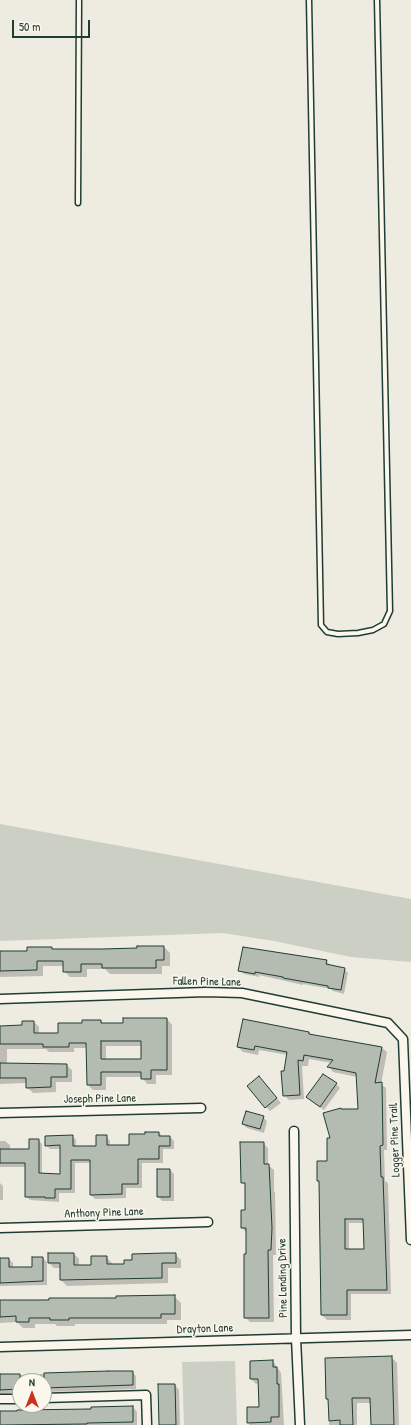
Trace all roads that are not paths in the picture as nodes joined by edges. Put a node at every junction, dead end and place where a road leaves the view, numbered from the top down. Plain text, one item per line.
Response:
1 (79, 0) edge
2 (309, 0) edge
3 (377, 0) edge
4 (78, 203) dead end
5 (0, 999) edge
6 (403, 1039) joint
7 (201, 1108) dead end
8 (0, 1113) edge
9 (294, 1131) dead end
10 (208, 1222) dead end
11 (0, 1228) edge
12 (411, 1240) edge
13 (411, 1335) edge
14 (296, 1338) junction
15 (0, 1347) edge
16 (52, 1398) edge
17 (0, 1399) edge
18 (12, 1399) edge
19 (147, 1425) edge
20 (300, 1425) edge

1 - 4 lane
2 - 3 lane
5 - 6 street, Fallen Pine Lane
6 - 12 street, Logger Pine Trail
7 - 8 street, Joseph Pine Lane
9 - 14 street, Pine Landing Drive
10 - 11 street, Anthony Pine Lane
13 - 14 street, Drayton Lane
14 - 15 street, Drayton Lane
14 - 20 street, Pine Landing Drive
16 - 19 street
17 - 18 street

